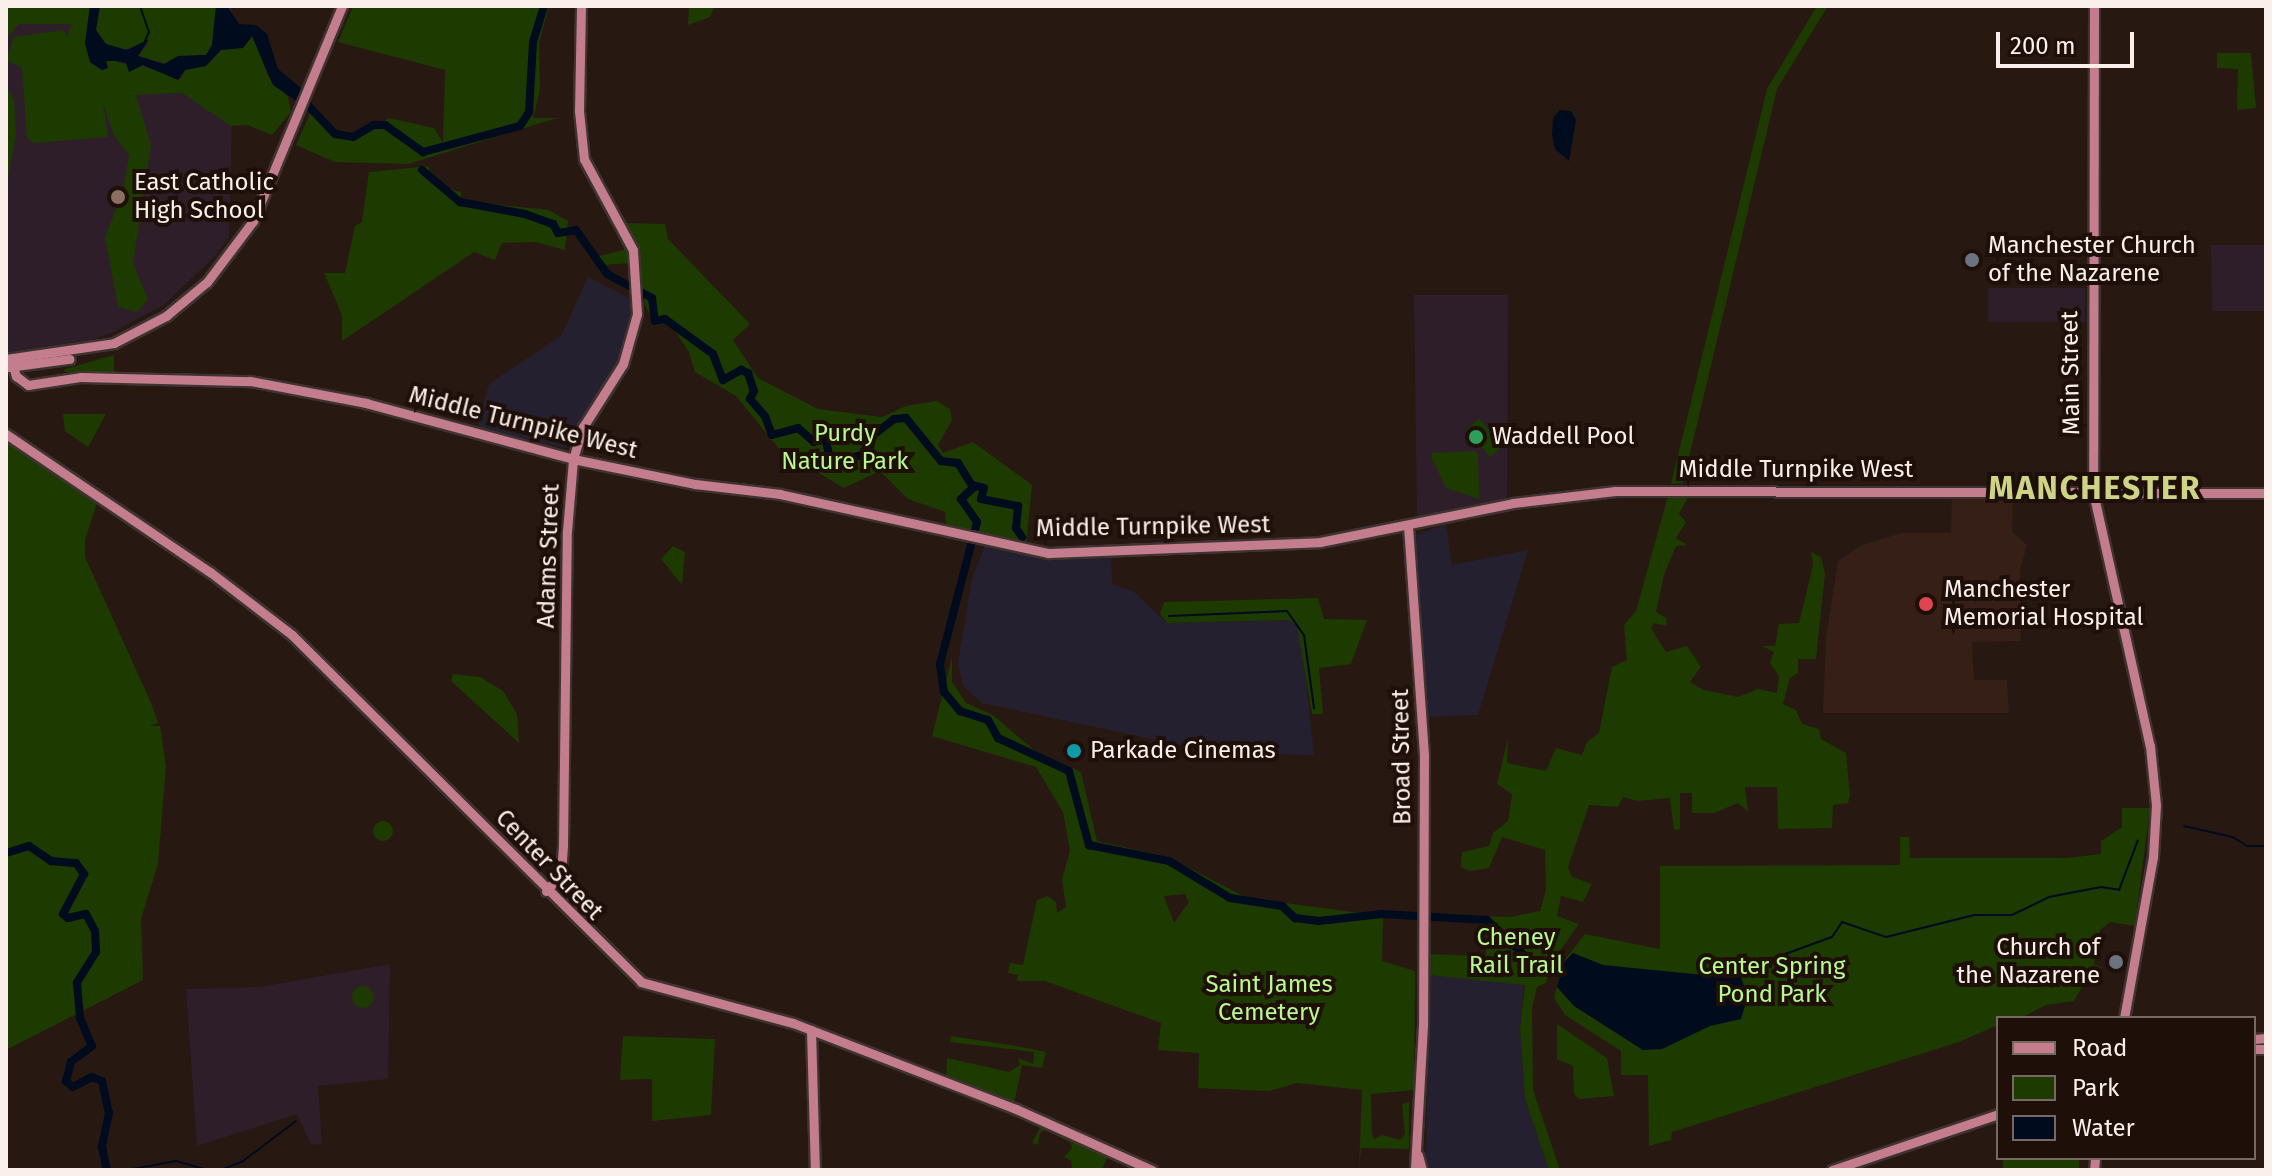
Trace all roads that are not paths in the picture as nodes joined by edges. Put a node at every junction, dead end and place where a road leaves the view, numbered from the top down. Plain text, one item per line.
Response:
1 (342, 6) edge
2 (581, 6) edge
3 (2094, 6) edge
4 (91, 350) junction
5 (61, 360) junction
6 (12, 363) edge
7 (62, 378) junction
8 (6, 434) edge
9 (573, 459) junction
10 (2093, 491) junction
11 (2266, 493) edge
12 (1408, 526) junction
13 (546, 891) junction
14 (2124, 1016) edge
15 (811, 1030) junction
16 (1996, 1115) edge
17 (1418, 1155) junction
18 (815, 1170) edge
19 (1152, 1170) edge
20 (1415, 1170) edge
21 (1422, 1170) edge
22 (1832, 1170) edge

1 - 4 main road
2 - 9 main road, Adams Street
3 - 10 main road, Main Street
4 - 5 main road
4 - 6 main road
5 - 6 main road
5 - 7 main road
6 - 7 main road, Middle Turnpike West
7 - 9 main road, Middle Turnpike West
8 - 13 main road, Center Street
9 - 12 main road, Middle Turnpike West
9 - 13 main road, Adams Street
10 - 11 main road, Middle Turnpike West
10 - 12 main road, Middle Turnpike West
10 - 14 main road, Main Street
12 - 17 main road, Broad Street
13 - 15 main road, Center Street
15 - 18 main road
15 - 19 main road, Center Street
16 - 22 main road
17 - 20 main road, Broad Street
17 - 21 main road, Broad Street

